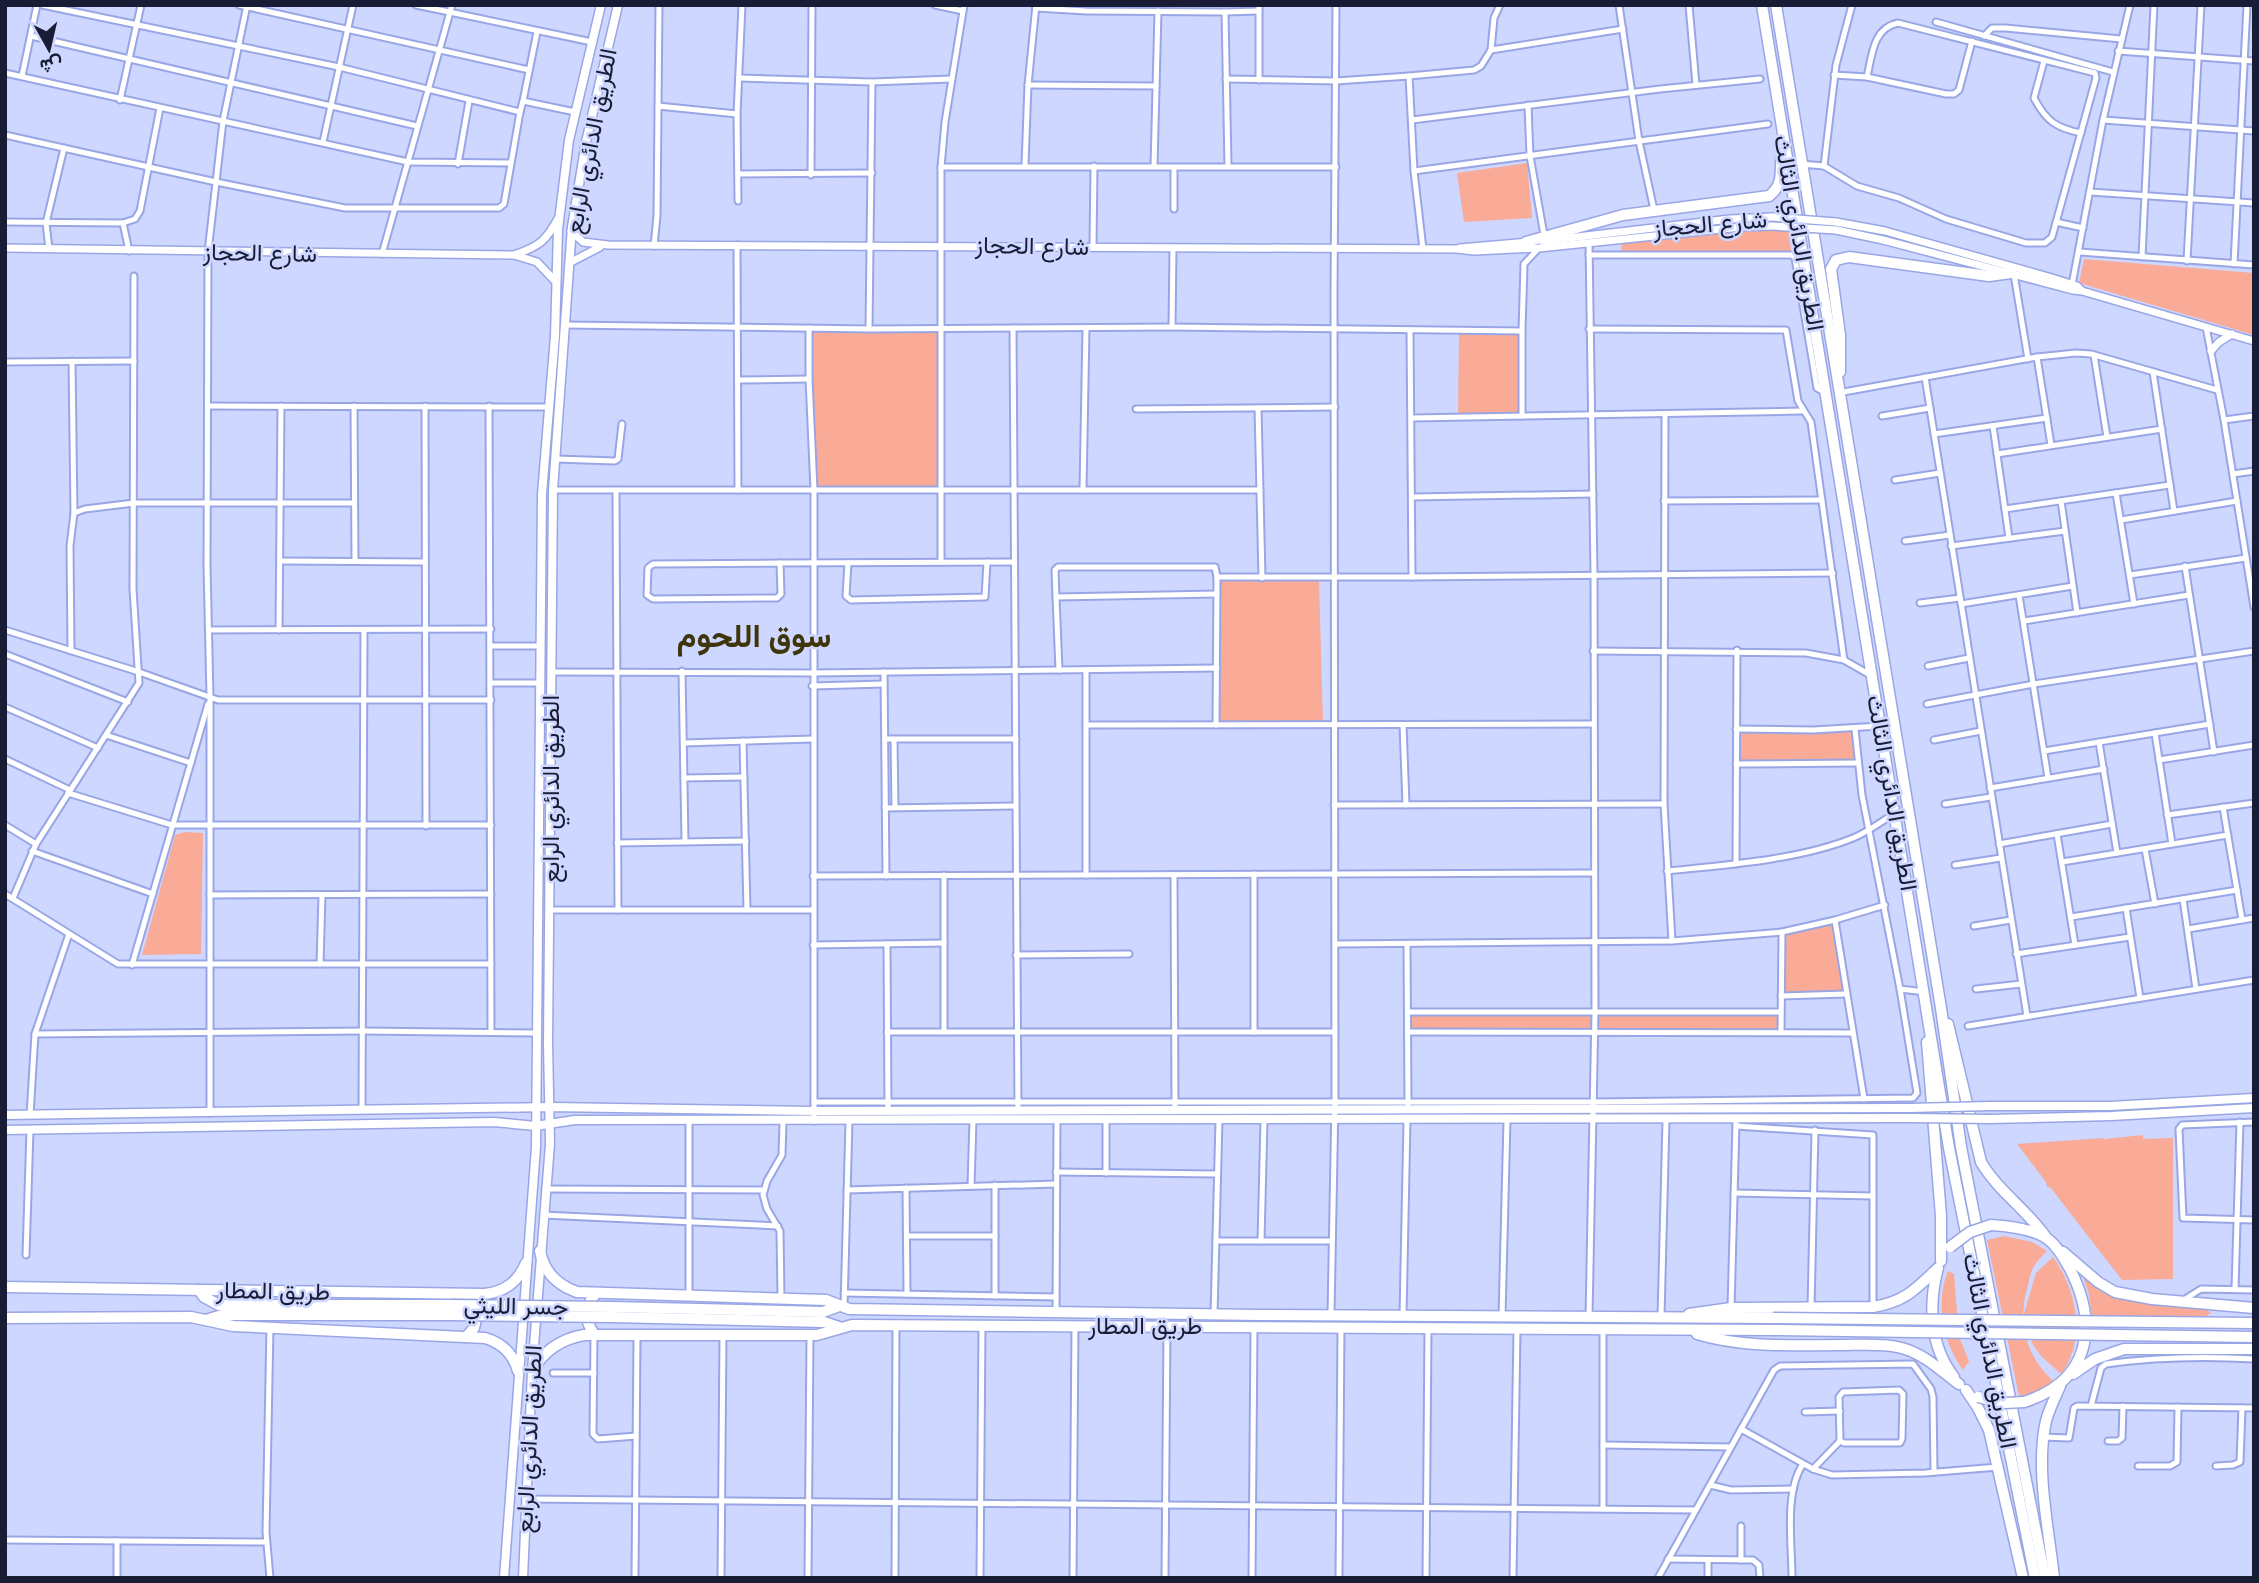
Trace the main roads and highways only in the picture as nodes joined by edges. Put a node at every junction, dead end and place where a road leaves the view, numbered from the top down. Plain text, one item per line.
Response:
1 (601, 5) edge
2 (618, 5) edge
3 (1762, 5) edge
4 (1776, 5) edge
5 (1782, 133) junction
6 (559, 216) junction
7 (1836, 226) junction
8 (571, 231) junction
9 (1526, 242) junction
10 (608, 245) junction
11 (5, 248) edge
12 (1456, 249) junction
13 (514, 256) junction
14 (571, 262) junction
15 (2012, 274) junction
16 (555, 282) junction
17 (2082, 290) junction
18 (2232, 334) junction
19 (2254, 341) edge
20 (2211, 351) road end
21 (1838, 390) junction
22 (1941, 1008) junction
23 (1930, 1024) junction
24 (549, 1090) junction
25 (2254, 1098) edge
26 (535, 1107) junction
27 (551, 1107) junction
28 (573, 1107) junction
29 (2254, 1108) edge
30 (264, 1112) junction
31 (5, 1115) edge
32 (1335, 1115) junction
33 (1408, 1115) junction
34 (575, 1120) junction
35 (551, 1125) junction
36 (264, 1126) junction
37 (535, 1126) junction
38 (5, 1130) edge
39 (550, 1144) junction
40 (2045, 1237) junction
41 (2056, 1246) junction
42 (540, 1251) junction
43 (526, 1263) junction
44 (1939, 1265) junction
45 (5, 1287) edge
46 (199, 1290) junction
47 (596, 1293) junction
48 (470, 1294) junction
49 (841, 1307) junction
50 (2254, 1308) edge
51 (1673, 1317) junction
52 (5, 1318) edge
53 (206, 1320) junction
54 (2254, 1324) edge
55 (839, 1327) junction
56 (1687, 1331) junction
57 (594, 1334) junction
58 (466, 1337) junction
59 (2254, 1337) edge
60 (2254, 1349) edge
61 (518, 1371) junction
62 (532, 1371) junction
63 (2064, 1381) junction
64 (1962, 1387) junction
65 (504, 1578) edge
66 (523, 1578) edge
67 (2023, 1578) edge
68 (2035, 1578) edge
69 (2045, 1578) edge
70 (2054, 1578) edge

1 - 6 main road, الطريق الدائري الرابع
2 - 8 main road, الطريق الدائري الرابع
3 - 5 highway, الطريق الدائري الثالث
4 - 21 highway, الطريق الدائري الثالث
5 - 9 highway
5 - 23 highway, الطريق الدائري الثالث
6 - 13 main road, شارع الحجاز
6 - 16 main road, الطريق الدائري الرابع
7 - 9 main road, شارع الحجاز, bridge
7 - 12 main road, شارع الحجاز, bridge
7 - 15 main road, شارع الحجاز
7 - 17 main road, شارع الحجاز
8 - 10 main road, شارع الحجاز
8 - 14 main road, الطريق الدائري الرابع
9 - 12 main road, شارع الحجاز
10 - 12 main road, شارع الحجاز
10 - 14 main road, شارع الحجاز
11 - 13 main road, شارع الحجاز
13 - 16 main road, شارع الحجاز
14 - 24 main road, الطريق الدائري الرابع
15 - 17 main road, شارع الحجاز
15 - 21 highway
16 - 26 main road, الطريق الدائري الرابع
17 - 18 main road, شارع الحجاز
18 - 19 main road, شارع الحجاز
18 - 20 main road
21 - 22 highway, الطريق الدائري الثالث
22 - 40 highway
22 - 69 highway, الطريق الدائري الثالث
23 - 44 highway
23 - 68 highway, الطريق الدائري الثالث
24 - 27 main road, الطريق الدائري الرابع
24 - 28 main road
25 - 33 main road, bridge
26 - 27 main road
26 - 30 main road
26 - 37 main road, الطريق الدائري الرابع
27 - 28 main road
27 - 35 main road, الطريق الدائري الرابع
28 - 32 main road
29 - 33 main road, bridge
30 - 31 main road
30 - 36 main road
32 - 33 main road
32 - 34 main road
34 - 35 main road
34 - 39 main road
35 - 37 main road
35 - 39 main road, الطريق الدائري الرابع
36 - 37 main road
36 - 38 main road
37 - 43 main road, الطريق الدائري الرابع
39 - 42 main road, الطريق الدائري الرابع
40 - 41 highway
40 - 44 highway, bridge
41 - 50 highway
41 - 63 highway
42 - 47 highway, طريق المطار
42 - 62 main road, الطريق الدائري الرابع
43 - 48 highway, طريق المطار
43 - 61 main road, الطريق الدائري الرابع
44 - 51 highway
44 - 64 highway
45 - 46 highway, طريق المطار
46 - 48 highway, طريق المطار
46 - 49 highway, جسر الليثي, bridge
47 - 49 highway, طريق المطار
47 - 57 highway
48 - 58 highway
49 - 51 highway, طريق المطار
51 - 54 highway, طريق المطار, bridge
52 - 53 highway, طريق المطار
53 - 55 highway, جسر الليثي, bridge
53 - 58 highway, طريق المطار
55 - 56 highway, طريق المطار
55 - 57 highway, طريق المطار
56 - 59 highway, طريق المطار, bridge
56 - 64 highway
57 - 62 highway, طريق المطار
58 - 61 highway, طريق المطار
60 - 63 highway
61 - 65 main road, الطريق الدائري الرابع
62 - 66 main road, الطريق الدائري الرابع
63 - 64 highway, bridge
63 - 70 highway
64 - 67 highway

